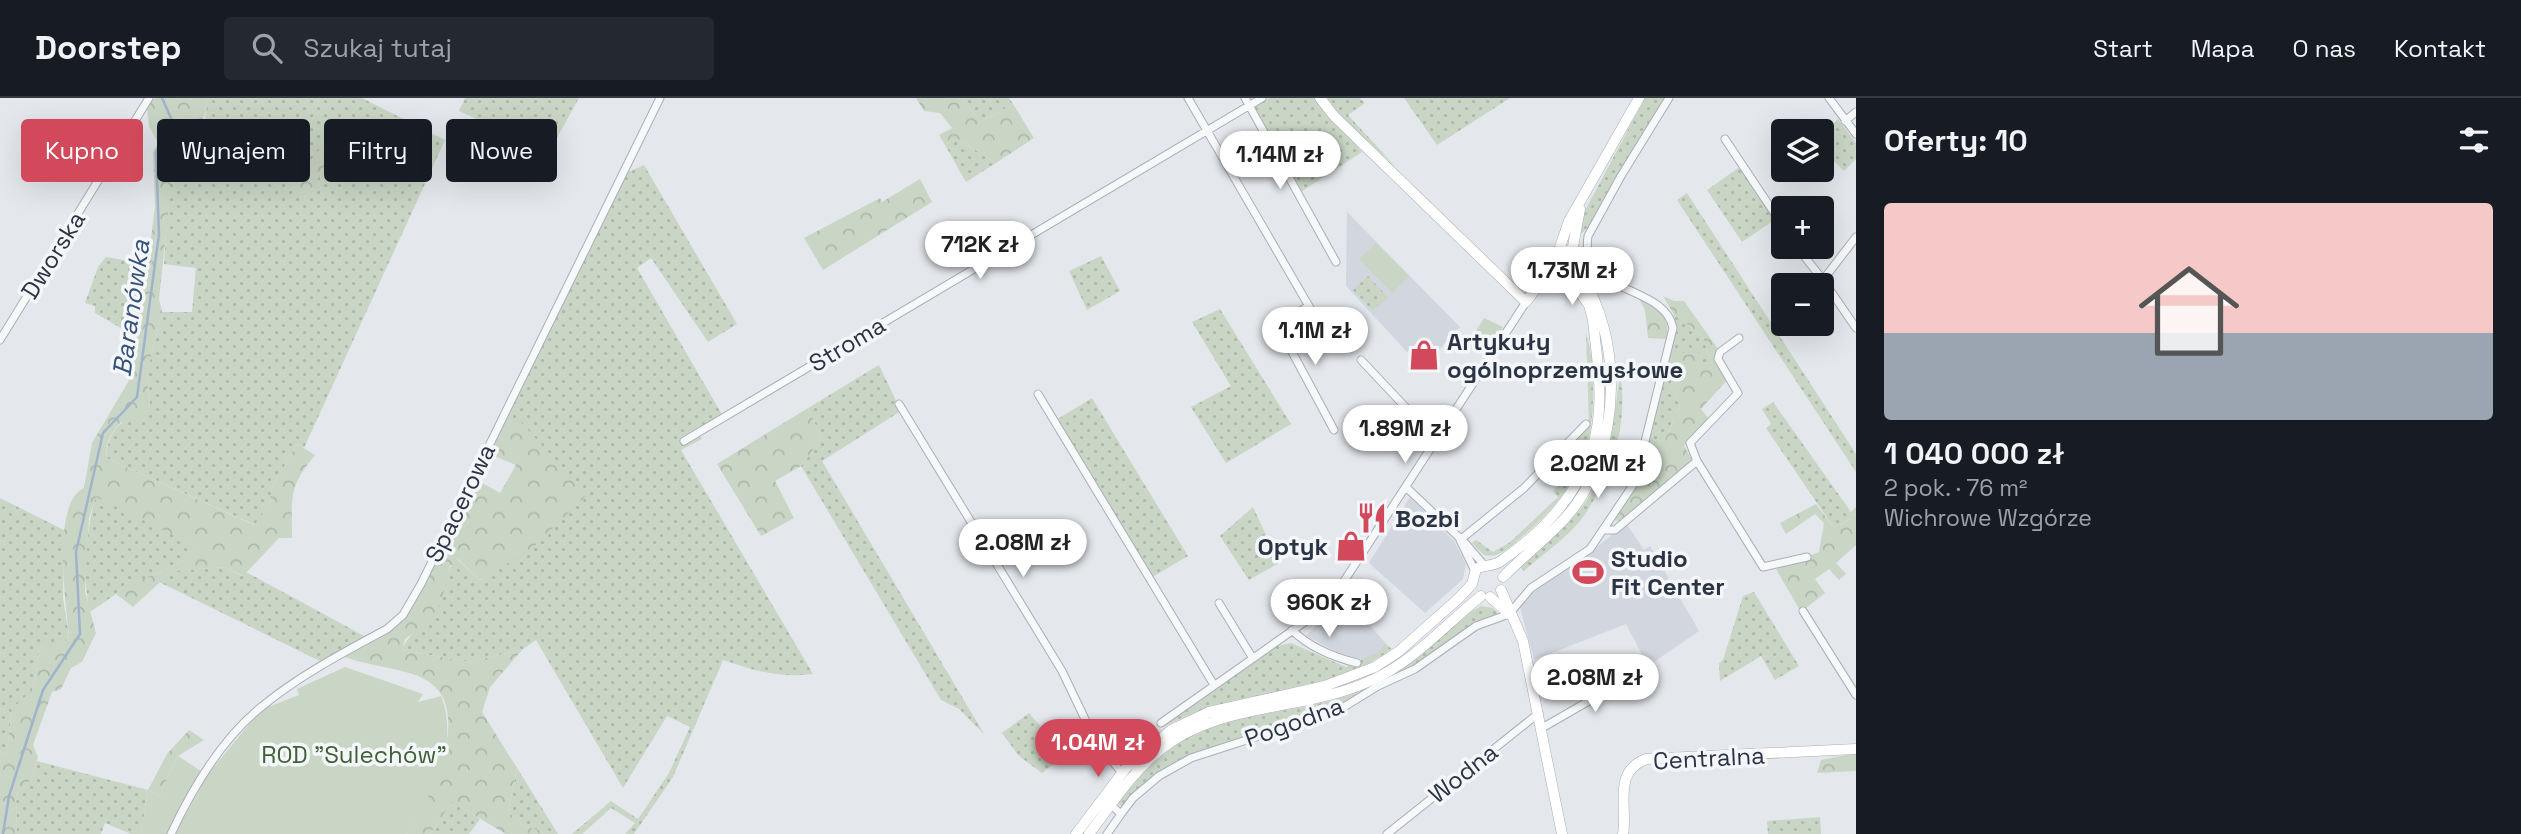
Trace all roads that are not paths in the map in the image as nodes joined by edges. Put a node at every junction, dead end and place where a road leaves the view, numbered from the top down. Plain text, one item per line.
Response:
1 (149, 98) edge
2 (660, 98) edge
3 (1188, 98) edge
4 (1245, 98) edge
5 (1262, 98) edge
6 (1320, 98) edge
7 (1639, 98) edge
8 (1669, 98) edge
9 (1829, 98) edge
10 (1249, 106) junction
11 (1856, 112) edge
12 (1845, 121) junction
13 (1207, 131) junction
14 (1856, 134) edge
15 (1725, 139) dead end
16 (1580, 205) junction
17 (1771, 208) edge
18 (1856, 237) edge
19 (1559, 250) junction
20 (1572, 251) junction
21 (1806, 259) edge
22 (1336, 261) dead end
23 (1817, 273) edge
24 (1828, 273) edge
25 (1546, 274) junction
26 (1580, 274) junction
27 (1553, 283) junction
28 (1573, 283) junction
29 (1834, 296) edge
30 (1526, 302) junction
31 (1856, 328) edge
32 (1740, 338) dead end
33 (0, 340) edge
34 (1361, 360) dead end
35 (1038, 394) dead end
36 (899, 404) dead end
37 (1586, 424) dead end
38 (1334, 430) dead end
39 (1439, 438) junction
40 (684, 441) dead end
41 (1697, 461) junction
42 (1407, 488) junction
43 (1605, 530) junction
44 (1460, 540) junction
45 (1807, 557) dead end
46 (1484, 567) junction
47 (1503, 577) junction
48 (1472, 584) junction
49 (1501, 590) junction
50 (1485, 596) junction
51 (1219, 603) dead end
52 (1803, 611) dead end
53 (1509, 614) junction
54 (1292, 630) junction
55 (1252, 657) junction
56 (1357, 663) dead end
57 (1634, 675) dead end
58 (1214, 685) junction
59 (1856, 695) edge
60 (1539, 713) junction
61 (1161, 723) dead end
62 (1542, 728) junction
63 (1856, 749) edge
64 (1122, 773) junction
65 (1111, 805) junction
66 (1121, 814) junction
67 (171, 834) edge
68 (1076, 834) edge
69 (1089, 834) edge
70 (1107, 834) edge
71 (1387, 834) edge
72 (1562, 834) edge
73 (1623, 834) edge

1 - 33 street, Dworska
2 - 67 street, Spacerowa
3 - 13 street
4 - 10 street
5 - 10 street, Stroma
6 - 30 main road
7 - 16 main road
8 - 43 street
9 - 12 street
10 - 13 street, Stroma
10 - 22 street
11 - 12 street
12 - 14 street
13 - 38 street
13 - 40 street, Stroma
15 - 17 street
16 - 19 main road
16 - 20 main road
18 - 24 street
19 - 20 main road
19 - 25 main road
20 - 26 main road
21 - 23 street
25 - 27 main road
25 - 30 main road
26 - 28 main road
26 - 47 main road
27 - 28 main road
27 - 30 main road
28 - 46 main road
29 - 31 street
30 - 39 street
32 - 41 street
34 - 39 street
35 - 58 street
36 - 64 street
37 - 44 street
39 - 42 street
41 - 43 street
41 - 45 street
42 - 44 street
42 - 54 street
43 - 53 street
44 - 46 street
46 - 47 main road
46 - 48 main road
47 - 49 main road
48 - 50 main road
48 - 64 main road
49 - 50 main road
49 - 53 main road
50 - 53 main road
50 - 65 main road
51 - 55 street
52 - 59 street
53 - 60 main road
53 - 66 street, Pogodna
54 - 55 street
54 - 56 street
55 - 58 street
57 - 62 street
58 - 61 street
60 - 62 main road
60 - 71 street, Wodna
62 - 72 main road
63 - 73 main road, Centralna
64 - 68 main road
65 - 66 street
65 - 69 main road
66 - 70 street, Pogodna

